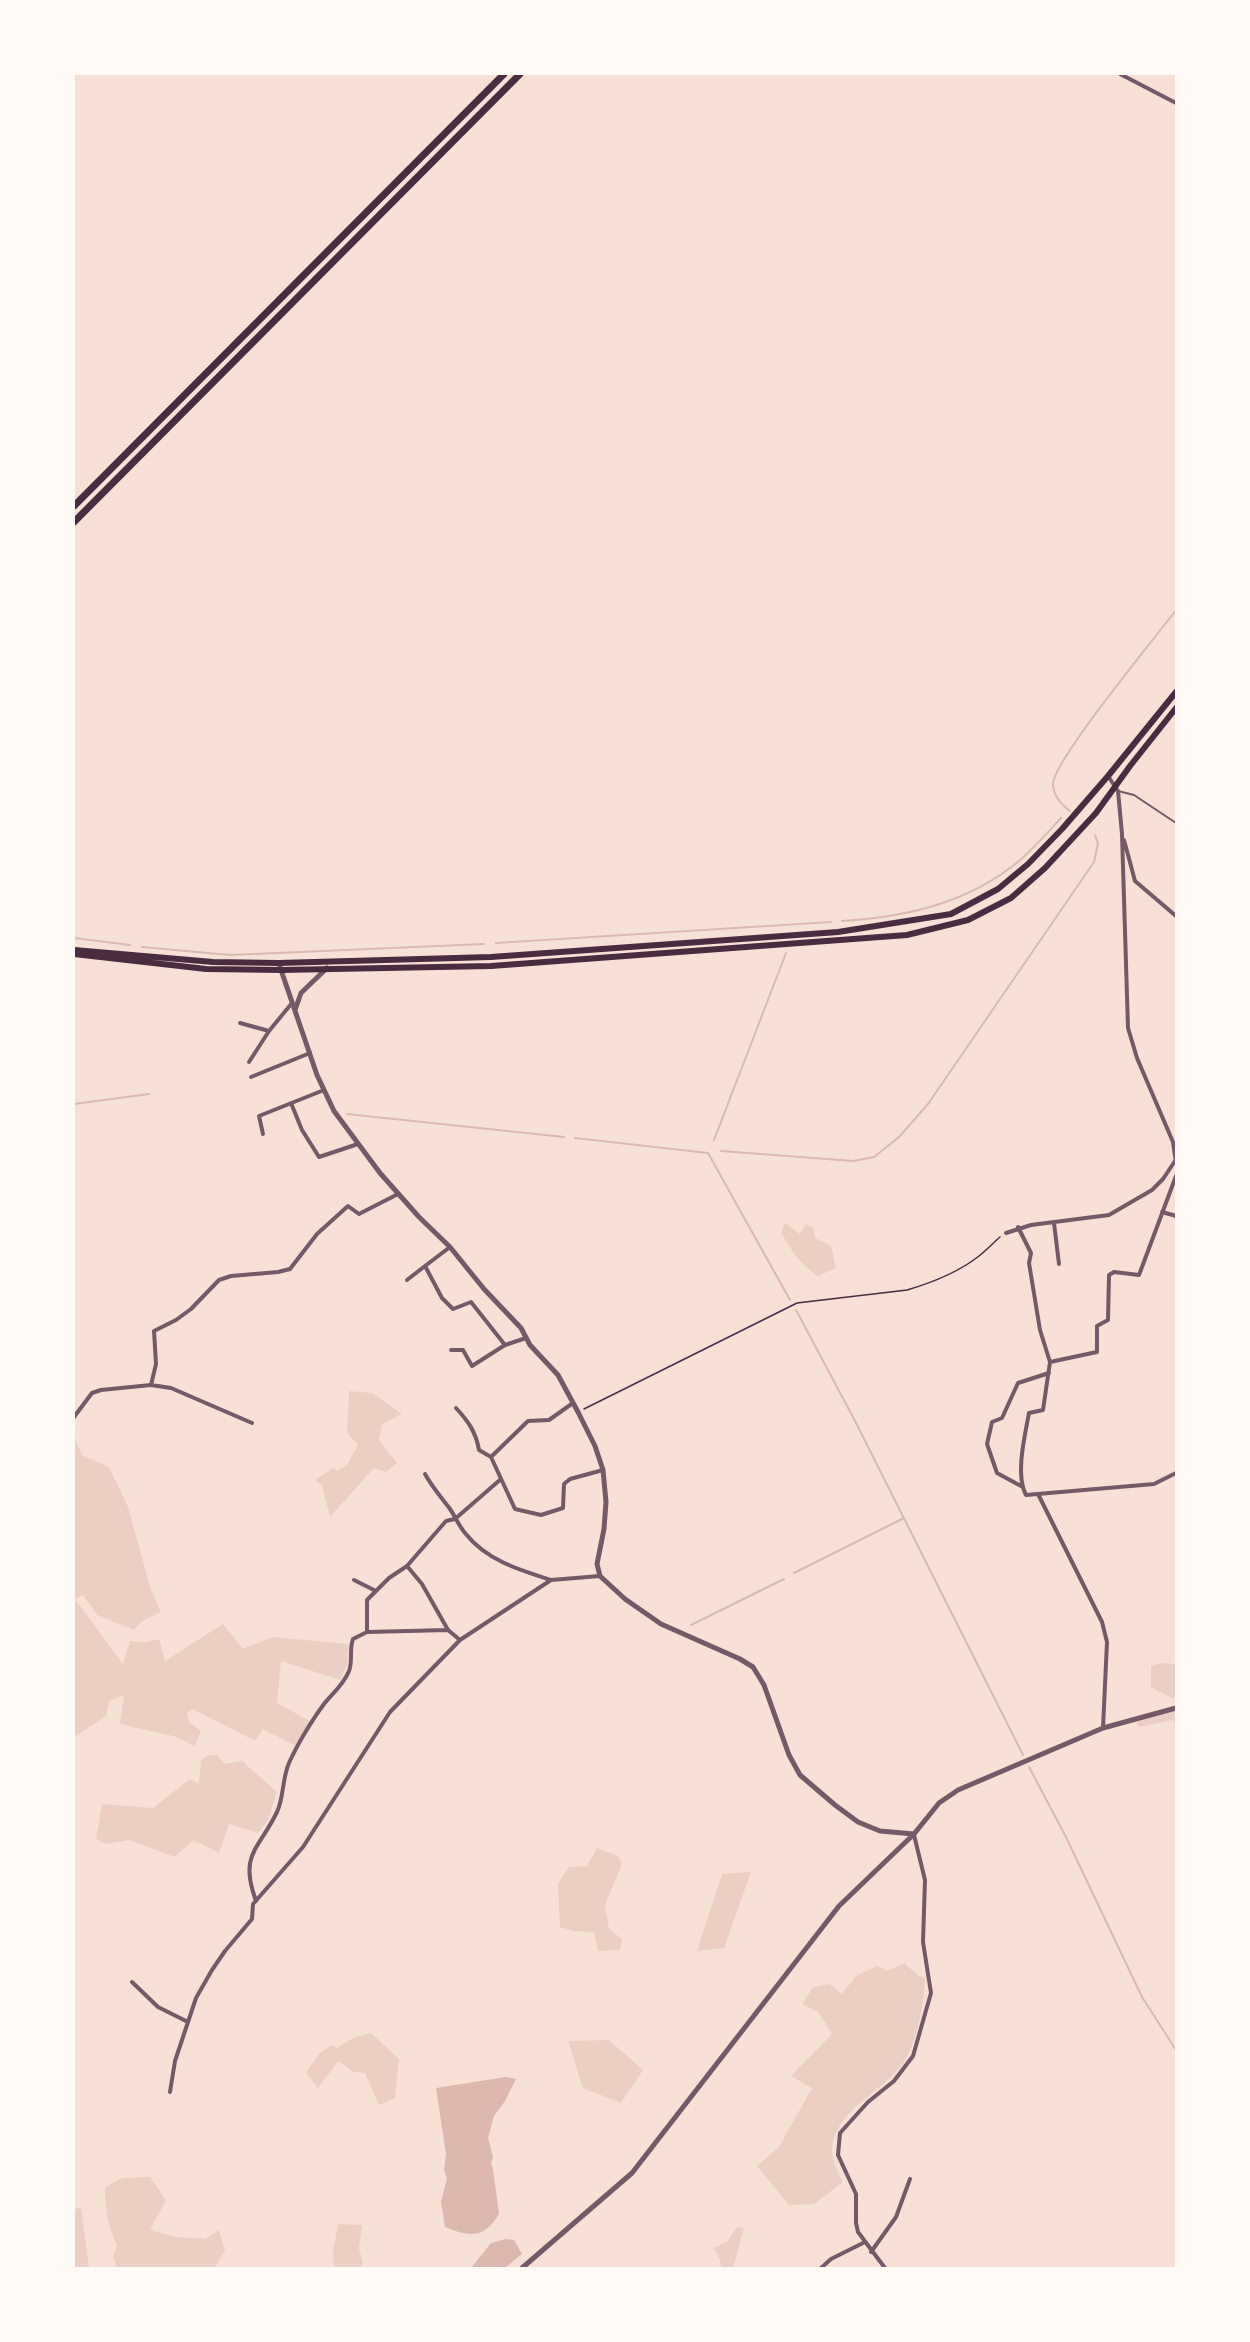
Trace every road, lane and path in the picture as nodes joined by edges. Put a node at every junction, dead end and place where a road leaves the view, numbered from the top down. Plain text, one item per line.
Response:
1 (504, 74) edge
2 (520, 74) edge
3 (1120, 74) edge
4 (1176, 103) edge
5 (74, 507) edge
6 (74, 522) edge
7 (1176, 692) edge
8 (1176, 708) edge
9 (1108, 776) junction
10 (1116, 788) junction
11 (1176, 823) edge
12 (1122, 834) junction
13 (1176, 916) edge
14 (74, 950) edge
15 (74, 954) edge
16 (280, 967) junction
17 (328, 968) junction
18 (292, 1003) junction
19 (295, 1011) junction
20 (240, 1023) dead end
21 (269, 1031) junction
22 (310, 1053) junction
23 (249, 1062) dead end
24 (251, 1077) dead end
25 (324, 1090) junction
26 (291, 1103) junction
27 (263, 1134) dead end
28 (358, 1144) junction
29 (1176, 1162) edge
30 (1176, 1176) edge
31 (398, 1194) junction
32 (1162, 1212) junction
33 (1176, 1216) edge
34 (1054, 1223) junction
35 (1018, 1227) junction
36 (1006, 1233) joint
37 (450, 1247) junction
38 (1059, 1264) dead end
39 (425, 1266) junction
40 (407, 1280) dead end
41 (527, 1338) junction
42 (506, 1345) junction
43 (451, 1350) dead end
44 (1050, 1362) junction
45 (1049, 1373) junction
46 (151, 1385) junction
47 (573, 1403) junction
48 (456, 1408) dead end
49 (578, 1412) junction
50 (74, 1417) edge
51 (252, 1423) dead end
52 (491, 1457) junction
53 (603, 1470) junction
54 (1176, 1473) edge
55 (425, 1474) dead end
56 (501, 1479) junction
57 (1021, 1486) junction
58 (1038, 1494) junction
59 (455, 1519) junction
60 (407, 1566) junction
61 (600, 1576) junction
62 (354, 1580) dead end
63 (551, 1580) junction
64 (376, 1591) junction
65 (448, 1630) junction
66 (367, 1632) junction
67 (460, 1640) junction
68 (1176, 1708) edge
69 (1103, 1728) junction
70 (914, 1834) junction
71 (256, 1901) junction
72 (132, 1982) dead end
73 (188, 2022) junction
74 (170, 2092) dead end
75 (910, 2179) dead end
76 (865, 2242) junction
77 (871, 2252) junction
78 (522, 2268) edge
79 (821, 2268) edge
80 (885, 2268) edge

1 - 5 highway
2 - 6 highway
3 - 4 street
7 - 9 main road
8 - 10 main road
9 - 10 street
9 - 16 main road
10 - 11 lane
10 - 12 street
10 - 17 main road
12 - 13 street
12 - 29 street
14 - 16 main road
15 - 16 main road
16 - 17 main road
16 - 18 street
17 - 19 street
18 - 19 street
18 - 21 street
19 - 22 street
20 - 21 street
21 - 23 street
22 - 24 street
22 - 25 street
25 - 26 street
25 - 28 street
26 - 27 street
26 - 28 street
28 - 31 street
29 - 34 street
30 - 32 street
31 - 37 street
31 - 46 street
32 - 33 street
32 - 44 street
34 - 35 street
34 - 38 street
35 - 36 street
35 - 44 street
36 - 49 path
37 - 39 street
37 - 41 street
39 - 40 street
39 - 42 street
41 - 42 street
41 - 47 street
42 - 43 street
44 - 45 street
45 - 57 street
45 - 57 street
46 - 50 street
46 - 51 street
47 - 49 street
47 - 52 street
48 - 52 street
49 - 53 street
52 - 56 street
53 - 56 street
53 - 61 street
54 - 58 street
55 - 59 street
56 - 59 street
57 - 58 street
58 - 69 street
59 - 60 street
59 - 63 street
60 - 64 street
60 - 65 street
61 - 63 street
61 - 70 street
62 - 64 street
63 - 67 street
64 - 66 street
65 - 66 street
65 - 67 street
66 - 71 street
67 - 71 street
68 - 69 street
69 - 70 street
70 - 76 street
70 - 78 street
71 - 73 street
72 - 73 street
73 - 74 street
75 - 77 street
76 - 77 street
76 - 79 street
77 - 80 street

